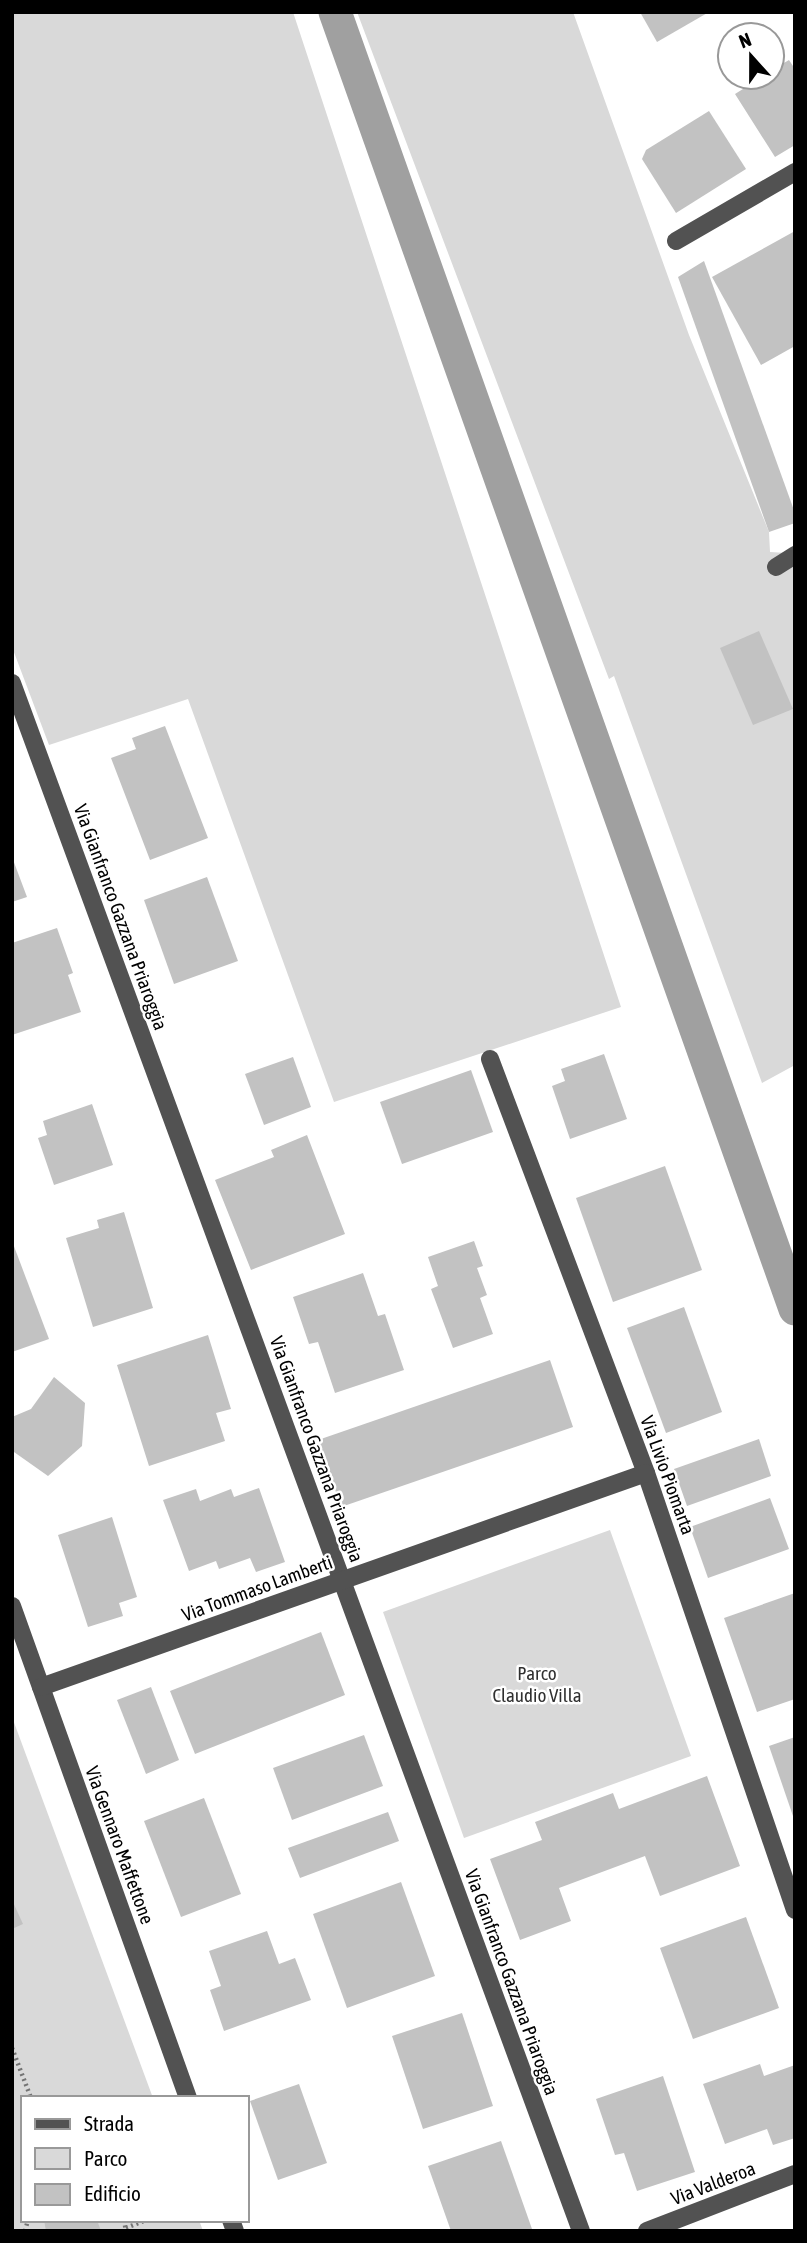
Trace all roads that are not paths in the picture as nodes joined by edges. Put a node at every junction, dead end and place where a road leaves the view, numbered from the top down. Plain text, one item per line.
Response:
1 (795, 172) edge
2 (676, 241) dead end
3 (795, 555) edge
4 (776, 567) dead end
5 (12, 683) edge
6 (490, 1059) dead end
7 (646, 1473) junction
8 (343, 1580) junction
9 (12, 1606) edge
10 (41, 1688) junction
11 (795, 1910) edge
12 (187, 2096) edge
13 (795, 2174) edge
14 (581, 2231) edge
15 (647, 2231) edge

1 - 2 street
3 - 4 street
5 - 8 street, Via Gianfranco Gazzana Priaroggia
6 - 7 street, Via Livio Piomarta
7 - 8 street, Via Tommaso Lamberti
7 - 11 street, Via Livio Piomarta
8 - 10 street, Via Tommaso Lamberti
8 - 14 street, Via Gianfranco Gazzana Priaroggia
9 - 10 street, Via Gennaro Maffettone
10 - 12 street, Via Gennaro Maffettone
13 - 15 street, Via Valderoa

